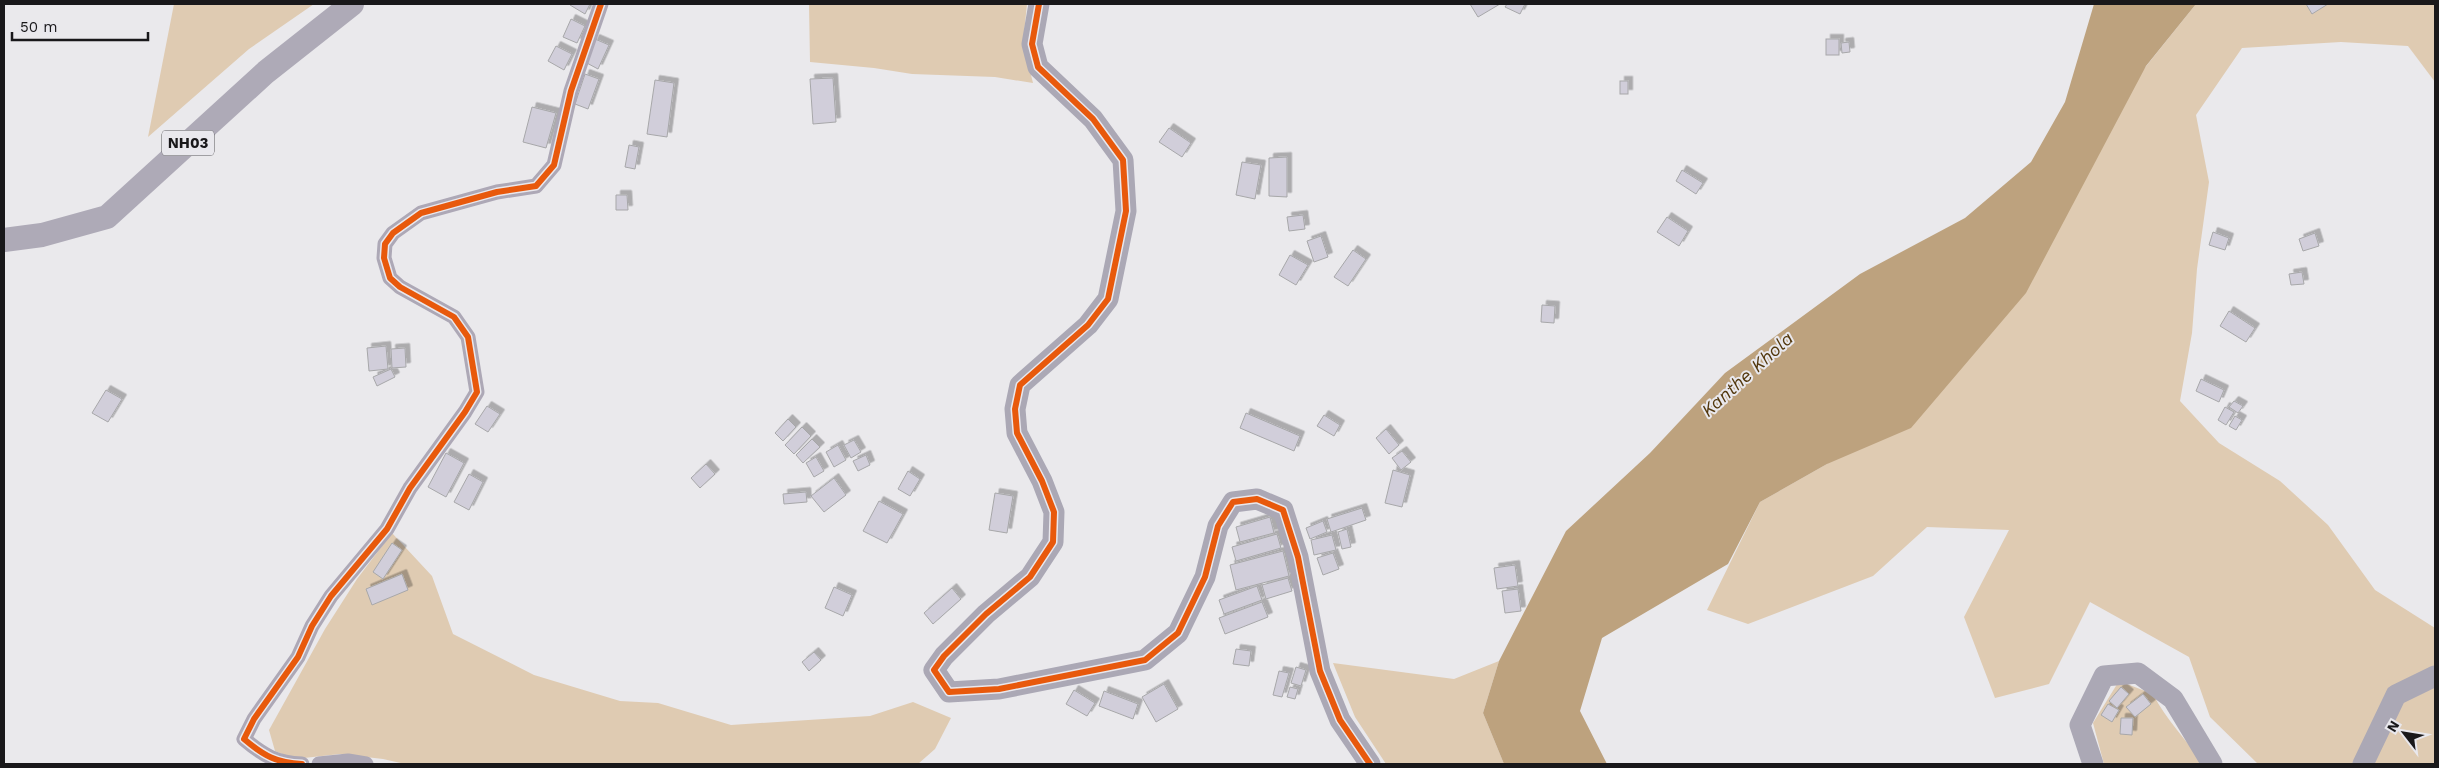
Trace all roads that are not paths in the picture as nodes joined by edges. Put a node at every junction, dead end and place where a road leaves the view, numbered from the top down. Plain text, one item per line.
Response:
1 (352, 4) edge
2 (601, 4) edge
3 (1039, 4) edge
4 (4, 240) edge
5 (2435, 676) edge
6 (302, 764) edge
7 (319, 764) edge
8 (366, 764) edge
9 (1370, 764) edge
10 (2093, 764) edge
11 (2212, 764) edge
12 (2364, 764) edge

1 - 4 main road, NH03
2 - 6 street
3 - 9 street
5 - 12 street
7 - 8 street
10 - 11 street

